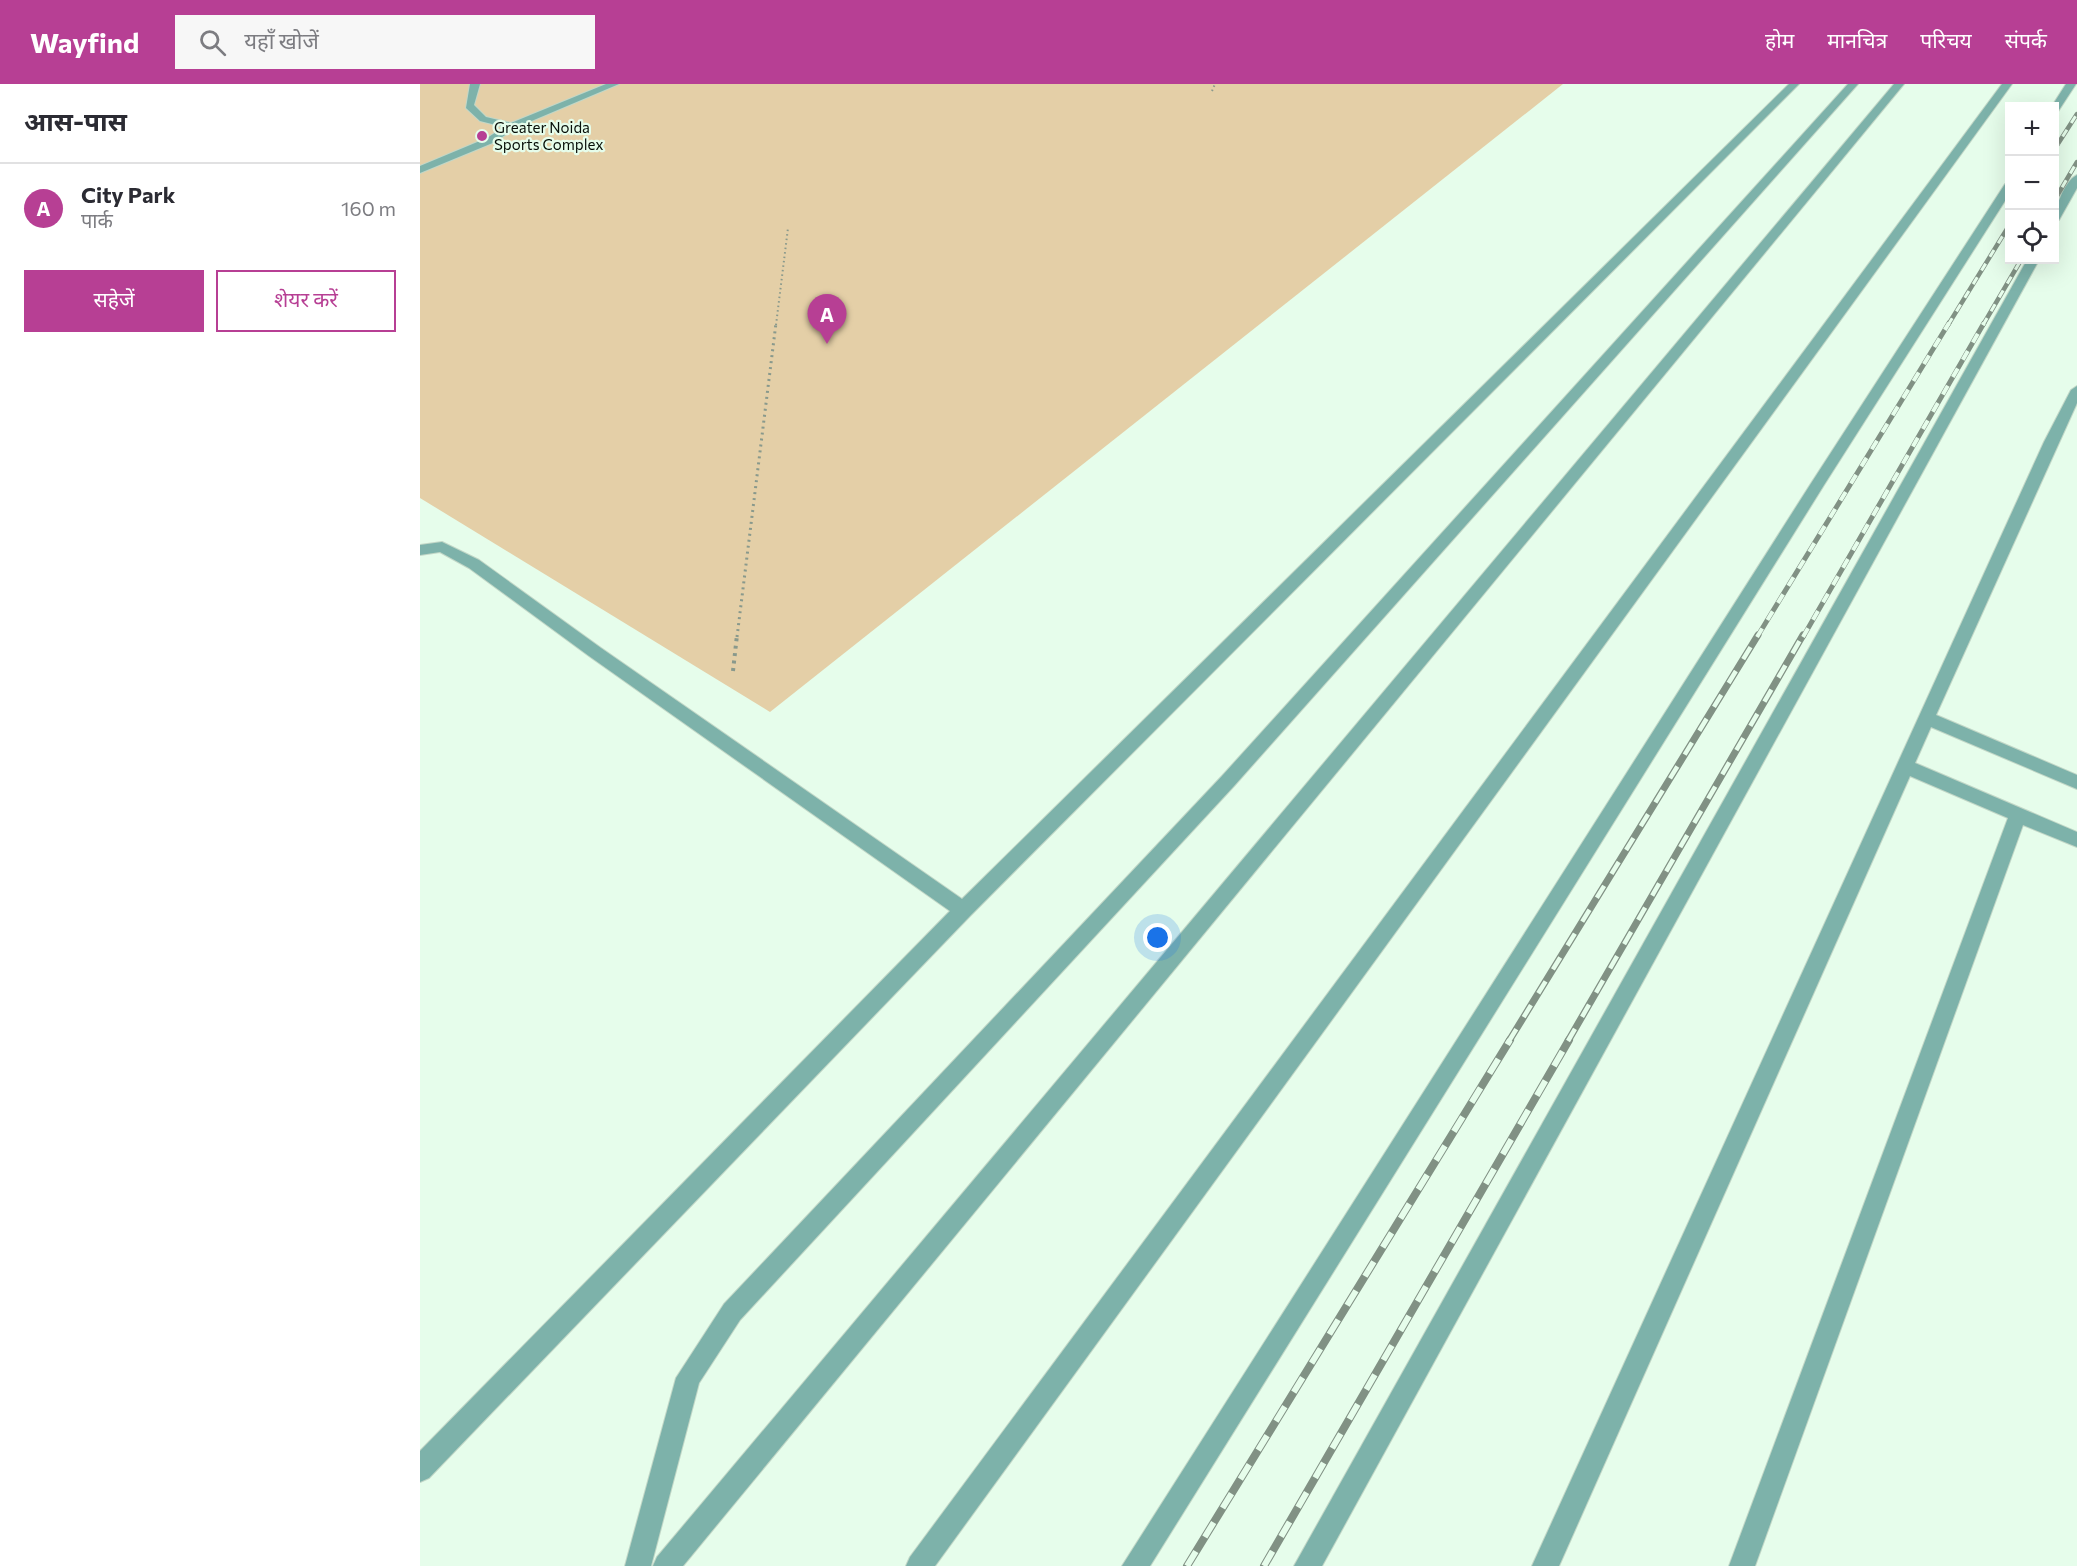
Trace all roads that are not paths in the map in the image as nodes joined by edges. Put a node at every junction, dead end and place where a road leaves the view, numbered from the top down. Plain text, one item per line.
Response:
1 (475, 84) edge
2 (614, 84) edge
3 (1794, 84) edge
4 (1853, 84) edge
5 (1899, 84) edge
6 (2007, 84) edge
7 (2071, 84) edge
8 (2059, 104) edge
9 (512, 126) junction
10 (420, 170) edge
11 (2077, 178) edge
12 (2005, 192) edge
13 (2059, 212) edge
14 (2031, 264) edge
15 (2077, 390) edge
16 (420, 550) edge
17 (1926, 718) junction
18 (1904, 766) junction
19 (2077, 782) edge
20 (2018, 815) junction
21 (2077, 840) edge
22 (963, 910) junction
23 (420, 1469) edge
24 (638, 1566) edge
25 (666, 1566) edge
26 (919, 1566) edge
27 (1135, 1566) edge
28 (1306, 1566) edge
29 (1545, 1566) edge
30 (1742, 1566) edge

1 - 9 street
2 - 9 street
3 - 22 street
4 - 24 street
5 - 25 street
6 - 26 street
7 - 8 street
9 - 10 street
11 - 13 street
12 - 27 street
14 - 28 street
15 - 17 street
16 - 22 street
17 - 18 street
17 - 19 street
18 - 20 street
18 - 29 street
20 - 21 street
20 - 30 street
22 - 23 street

